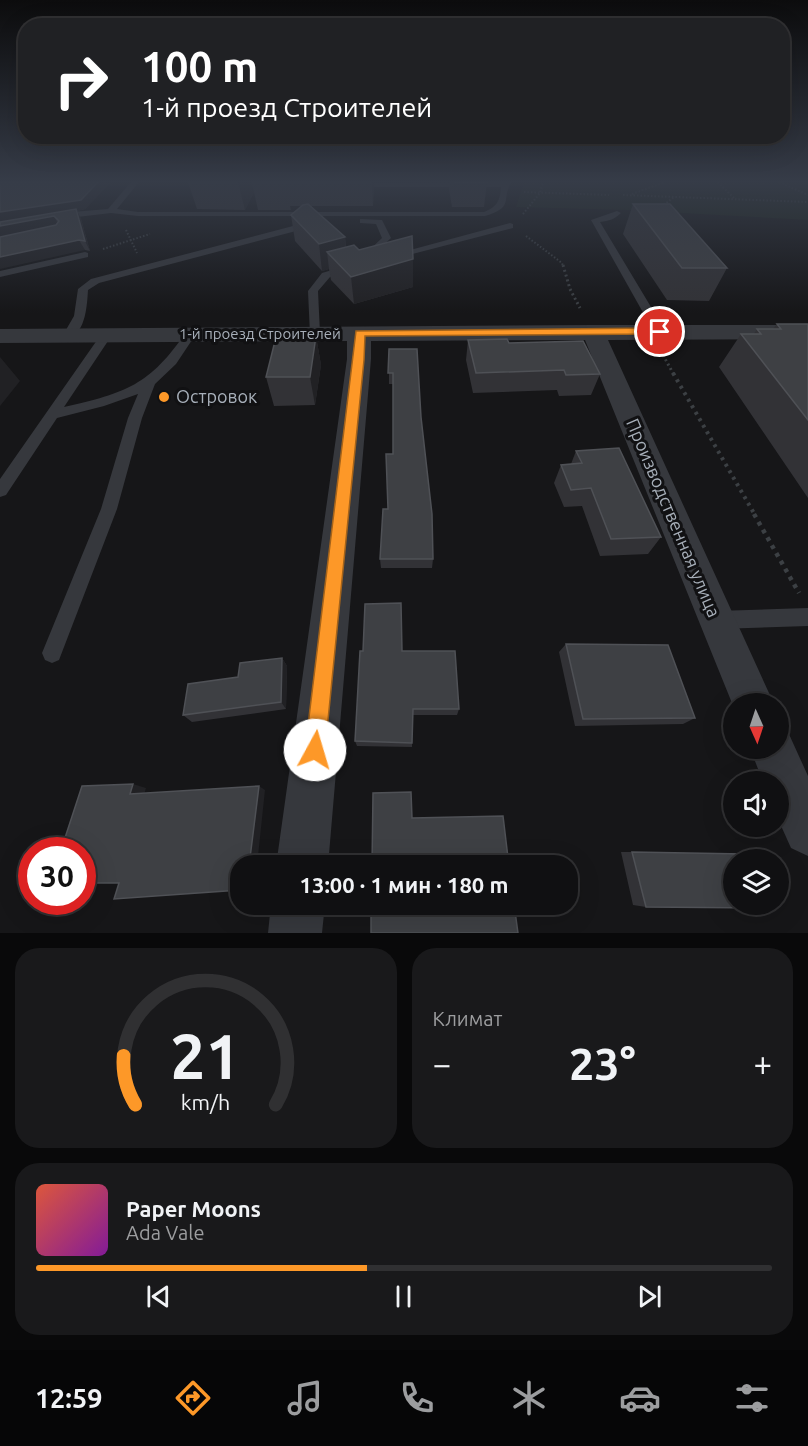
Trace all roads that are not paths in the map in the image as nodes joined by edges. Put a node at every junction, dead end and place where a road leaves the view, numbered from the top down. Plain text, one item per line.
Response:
1 (303, 226) edge
2 (381, 226) edge
3 (510, 226) road end
4 (598, 226) edge
5 (85, 255) edge
6 (359, 265) junction
7 (0, 274) edge
8 (808, 332) edge
9 (314, 333) junction
10 (359, 333) junction
11 (585, 333) junction
12 (105, 334) junction
13 (190, 334) junction
14 (69, 335) junction
15 (0, 336) edge
16 (661, 342) junction
17 (149, 382) junction
18 (50, 415) junction
19 (0, 491) edge
20 (805, 608) edge
21 (717, 620) junction
22 (52, 652) dead end
23 (748, 693) edge
24 (777, 759) edge
25 (808, 831) edge
26 (303, 855) edge
27 (297, 915) edge
28 (295, 933) edge

1 - 14 lane
2 - 6 lane
3 - 6 lane
4 - 16 lane
5 - 7 lane
6 - 9 lane
8 - 16 street, 1-й проезд Строителей
9 - 10 street, 1-й проезд Строителей
9 - 13 street, 1-й проезд Строителей
10 - 11 street, 1-й проезд Строителей
10 - 26 street
11 - 16 street, 1-й проезд Строителей
11 - 21 street, Производственная улица
12 - 13 street, 1-й проезд Строителей
12 - 14 street, 1-й проезд Строителей
12 - 18 lane
13 - 17 lane
14 - 15 street, 1-й проезд Строителей
17 - 18 lane
17 - 22 lane
18 - 19 lane
20 - 21 lane
21 - 23 street, Производственная улица
24 - 25 street
27 - 28 street

